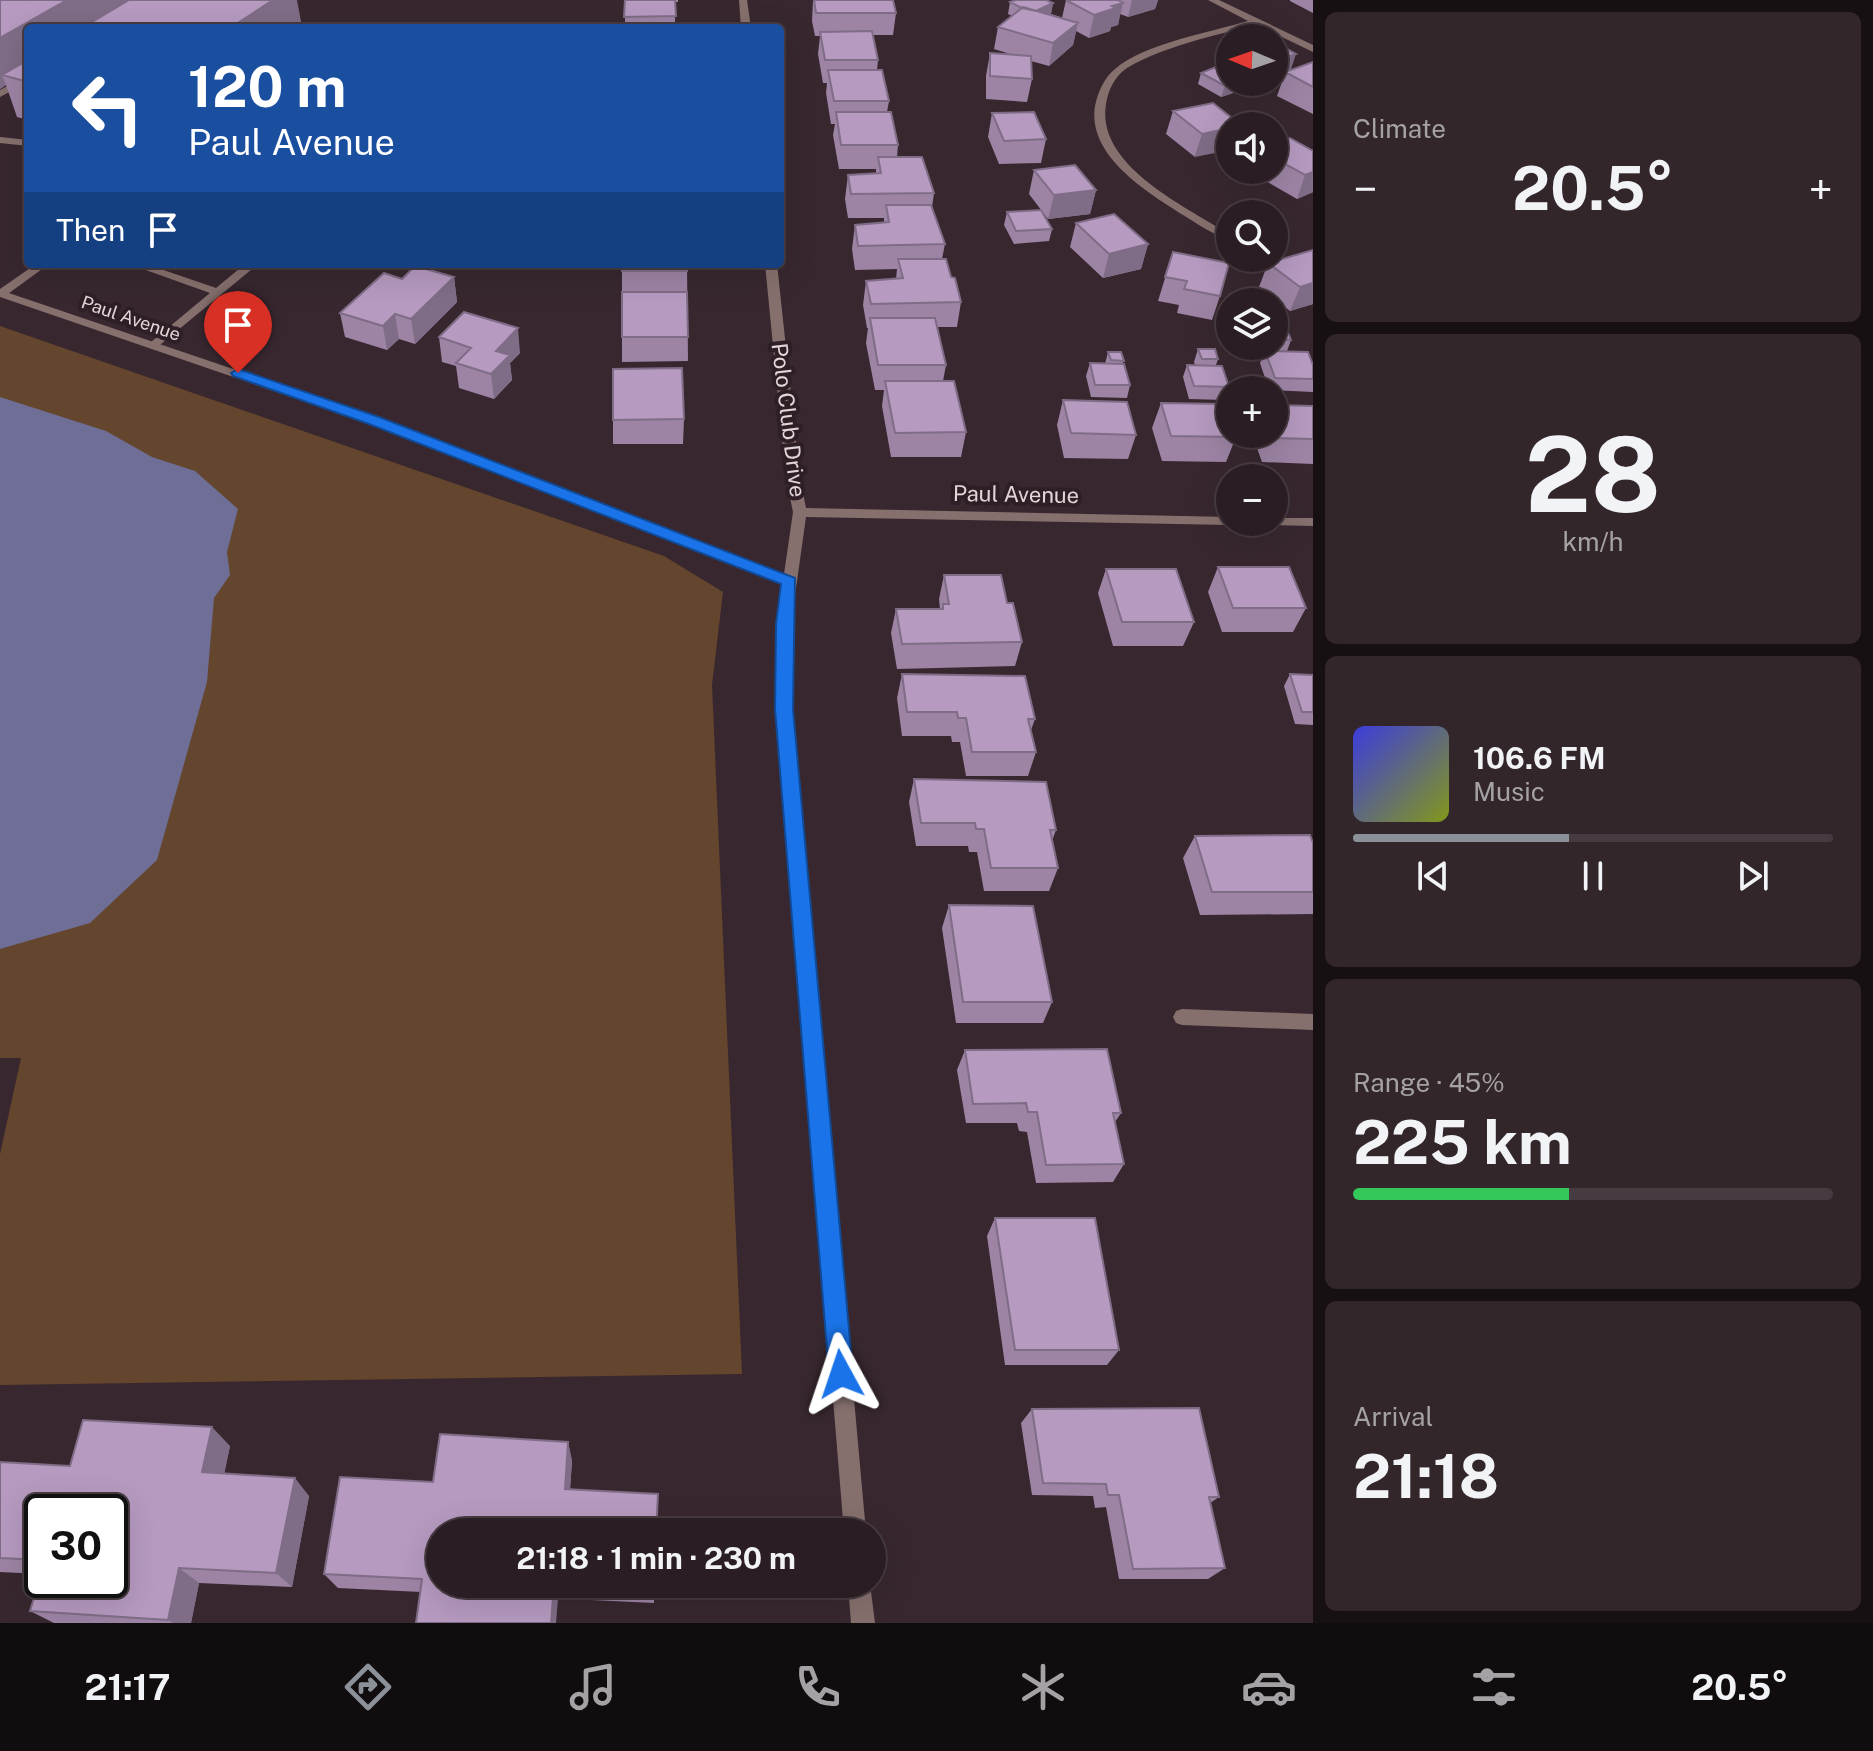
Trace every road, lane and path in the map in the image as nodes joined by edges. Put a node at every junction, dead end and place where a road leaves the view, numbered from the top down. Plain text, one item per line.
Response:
1 (743, 0) edge
2 (1212, 0) edge
3 (1256, 21) junction
4 (746, 24) edge
5 (1313, 49) edge
6 (24, 80) edge
7 (0, 94) edge
8 (0, 140) edge
9 (24, 143) edge
10 (1216, 230) edge
11 (37, 268) edge
12 (147, 268) edge
13 (247, 268) edge
14 (771, 268) edge
15 (218, 292) junction
16 (0, 294) edge
17 (155, 345) junction
18 (800, 512) junction
19 (1216, 521) edge
20 (1288, 522) edge
21 (1313, 522) edge
22 (790, 581) junction
23 (1182, 1017) dead end
24 (1313, 1022) edge
25 (854, 1518) edge
26 (860, 1598) edge
27 (863, 1623) edge

1 - 4 street
2 - 3 street
3 - 5 street
3 - 10 street
6 - 7 street
8 - 9 street
11 - 16 street
12 - 15 street
13 - 15 street
14 - 18 street, Polo Club Drive
15 - 17 street
16 - 17 street, Paul Avenue
17 - 22 street, Paul Avenue
18 - 19 street, Paul Avenue
18 - 22 street, Polo Club Drive
20 - 21 street
22 - 25 street, Polo Club Drive
23 - 24 street
26 - 27 street

